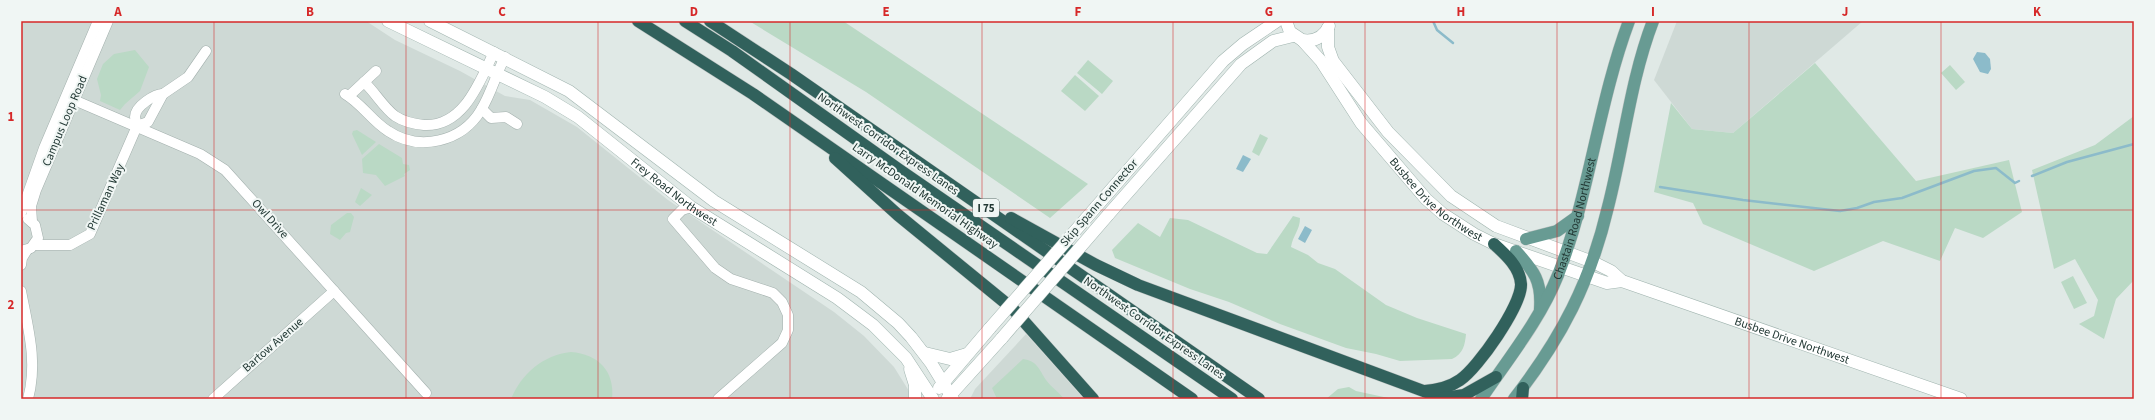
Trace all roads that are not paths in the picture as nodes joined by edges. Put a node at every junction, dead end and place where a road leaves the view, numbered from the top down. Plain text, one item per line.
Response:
1 (98, 21) edge
2 (108, 21) edge
3 (388, 21) edge
4 (430, 21) edge
5 (638, 21) edge
6 (685, 21) edge
7 (710, 21) edge
8 (1277, 21) edge
9 (1286, 21) edge
10 (1628, 21) edge
11 (1653, 21) edge
12 (1332, 23) edge
13 (1298, 38) junction
14 (1265, 45) junction
15 (1311, 49) junction
16 (206, 51) dead end
17 (499, 54) junction
18 (376, 71) dead end
19 (491, 71) junction
20 (364, 82) junction
21 (71, 97) junction
22 (482, 109) junction
23 (518, 124) dead end
24 (798, 125) junction
25 (137, 126) junction
26 (979, 204) junction
27 (691, 207) junction
28 (21, 213) edge
29 (1578, 216) junction
30 (21, 218) edge
31 (32, 222) junction
32 (38, 234) junction
33 (1526, 239) junction
34 (1494, 244) junction
35 (55, 245) junction
36 (27, 249) edge
37 (1516, 251) junction
38 (1566, 253) junction
39 (1592, 262) junction
40 (21, 265) edge
41 (1560, 267) junction
42 (1587, 277) junction
43 (1622, 281) junction
44 (334, 291) junction
45 (21, 292) edge
46 (1539, 312) junction
47 (971, 350) junction
48 (924, 354) junction
49 (906, 358) junction
50 (1496, 377) junction
51 (944, 382) junction
52 (1425, 391) junction
53 (426, 393) dead end
54 (1522, 394) edge
55 (931, 398) edge
56 (950, 398) edge
57 (28, 399) edge
58 (213, 399) edge
59 (718, 399) edge
60 (915, 399) edge
61 (1093, 399) edge
62 (1192, 399) edge
63 (1232, 399) edge
64 (1259, 399) edge
65 (1445, 399) edge
66 (1481, 399) edge
67 (1514, 399) edge
68 (1961, 399) edge

1 - 21 street, Campus Loop Road
2 - 21 street, Campus Loop Road
3 - 19 street, Frey Road Northwest
4 - 17 street, Frey Road Northwest
5 - 24 highway, Larry McDonald Memorial Highway
6 - 63 highway, Northwest Corridor Express Lanes
7 - 26 highway, Larry McDonald Memorial Highway / I 75
8 - 47 street, Skip Spann Connector, bridge
9 - 13 street, Busbee Drive Northwest
10 - 29 main road, Chastain Road Northwest
11 - 39 main road
12 - 13 street, Skip Spann Connector
12 - 33 street, Busbee Drive Northwest
13 - 14 street, Skip Spann Connector
13 - 15 street, Busbee Drive Northwest
14 - 15 street
14 - 56 street, Skip Spann Connector, bridge
15 - 34 street, Busbee Drive Northwest
16 - 25 street, Prillaman Way
17 - 19 street
17 - 48 street, Frey Road Northwest
18 - 20 street
19 - 20 street
19 - 22 street
19 - 27 street, Frey Road Northwest
20 - 22 street
21 - 25 street, Owl Drive
21 - 28 street, Campus Loop Road
21 - 31 street, Campus Loop Road
22 - 23 street
24 - 61 highway
24 - 62 highway, Larry McDonald Memorial Highway
25 - 35 street, Prillaman Way
25 - 44 street, Owl Drive
26 - 52 highway
26 - 64 highway, Larry McDonald Memorial Highway / I 75
27 - 49 street, Frey Road Northwest
27 - 59 street
29 - 33 main road
29 - 38 main road, Chastain Road Northwest
30 - 31 street
31 - 32 street
32 - 35 street
32 - 36 street
33 - 38 street, Busbee Drive Northwest
34 - 37 street, Busbee Drive Northwest
34 - 52 highway
35 - 36 street, Prillaman Way
36 - 40 street
37 - 41 street, Busbee Drive Northwest
37 - 46 main road
38 - 39 street, Busbee Drive Northwest
38 - 41 main road, Chastain Road Northwest
39 - 42 main road
39 - 43 street, Busbee Drive Northwest
41 - 42 street, Busbee Drive Northwest
41 - 46 main road, Chastain Road Northwest
42 - 43 street, Busbee Drive Northwest
42 - 54 main road
43 - 68 street, Busbee Drive Northwest
44 - 53 street, Owl Drive
44 - 58 street, Bartow Avenue
45 - 57 street
46 - 50 main road, Chastain Road Northwest
47 - 48 street
47 - 51 street, Skip Spann Connector
48 - 51 street, Frey Road Northwest
49 - 55 street, Frey Road Northwest
49 - 60 street
50 - 65 highway
50 - 66 main road, Chastain Road Northwest
51 - 55 street, Skip Spann Connector
51 - 56 street, Frey Road Northwest
52 - 65 highway
54 - 67 main road

